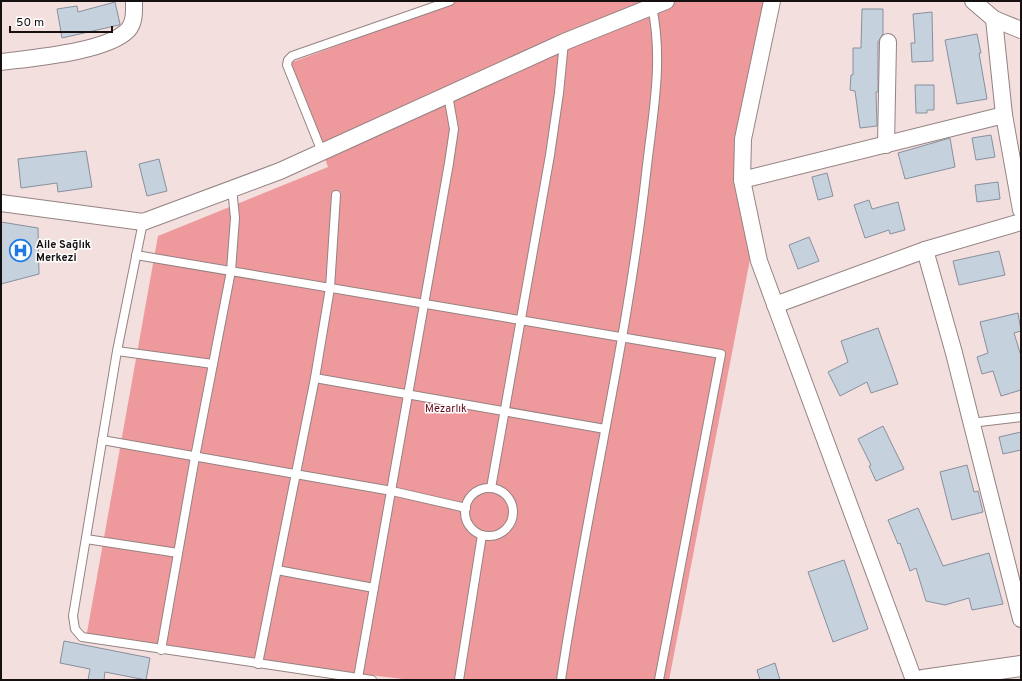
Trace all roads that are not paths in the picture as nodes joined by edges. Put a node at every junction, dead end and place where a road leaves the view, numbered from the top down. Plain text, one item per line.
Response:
1 (134, 1) edge
2 (450, 1) edge
3 (772, 1) edge
4 (973, 1) edge
5 (659, 4) edge
6 (994, 19) junction
7 (1021, 30) edge
8 (564, 42) junction
9 (888, 42) dead end
10 (1, 62) edge
11 (448, 95) junction
12 (1004, 115) junction
13 (886, 145) junction
14 (322, 152) junction
15 (1018, 176) edge
16 (742, 180) junction
17 (232, 188) junction
18 (336, 195) dead end
19 (1, 203) edge
20 (1021, 210) edge
21 (143, 222) junction
22 (1021, 222) edge
23 (925, 250) junction
24 (136, 255) junction
25 (231, 271) junction
26 (330, 288) junction
27 (425, 304) junction
28 (775, 305) junction
29 (521, 320) junction
30 (622, 337) junction
31 (117, 351) junction
32 (213, 364) junction
33 (316, 378) junction
34 (409, 394) junction
35 (504, 411) junction
36 (1021, 417) edge
37 (971, 423) junction
38 (605, 429) junction
39 (102, 440) junction
40 (195, 457) junction
41 (296, 475) junction
42 (491, 488) junction
43 (392, 491) junction
44 (466, 508) junction
45 (482, 535) junction
46 (86, 539) junction
47 (178, 553) junction
48 (277, 570) junction
49 (374, 588) junction
50 (1021, 619) edge
51 (161, 650) junction
52 (258, 664) junction
53 (1021, 666) edge
54 (358, 678) junction
55 (372, 680) edge
56 (459, 680) edge
57 (561, 680) edge
58 (659, 680) edge
59 (914, 680) edge
60 (923, 680) edge

1 - 10 street
2 - 14 lane
3 - 16 street
4 - 6 street
5 - 8 street
5 - 30 lane
6 - 7 street
6 - 12 street
8 - 11 street
8 - 29 lane
9 - 13 street
11 - 14 street
11 - 27 lane
12 - 13 street
12 - 15 street
13 - 16 street
14 - 17 street
15 - 20 street
16 - 28 street
17 - 21 street
17 - 25 lane
18 - 26 lane
19 - 21 street
21 - 24 lane
22 - 23 street
23 - 28 street
23 - 37 street
24 - 25 lane
24 - 31 lane
25 - 26 lane
25 - 32 lane
26 - 27 lane
26 - 33 lane
27 - 29 lane
27 - 34 lane
28 - 59 street
29 - 30 lane
29 - 35 lane
30 - 38 lane
30 - 58 lane
31 - 32 lane
31 - 39 lane
32 - 40 lane
33 - 34 lane
33 - 41 lane
34 - 35 lane
34 - 43 lane
35 - 38 lane
35 - 42 lane
36 - 37 lane
37 - 50 street
38 - 57 lane
39 - 40 lane
39 - 46 lane
40 - 41 lane
40 - 47 lane
41 - 43 lane
41 - 48 lane
42 - 44 lane
42 - 45 lane
43 - 44 lane
43 - 49 lane
44 - 45 lane
45 - 56 lane
46 - 47 lane
46 - 51 lane
47 - 51 lane
48 - 49 lane
48 - 52 lane
49 - 54 lane
51 - 52 lane
52 - 54 lane
53 - 60 street
54 - 55 lane

